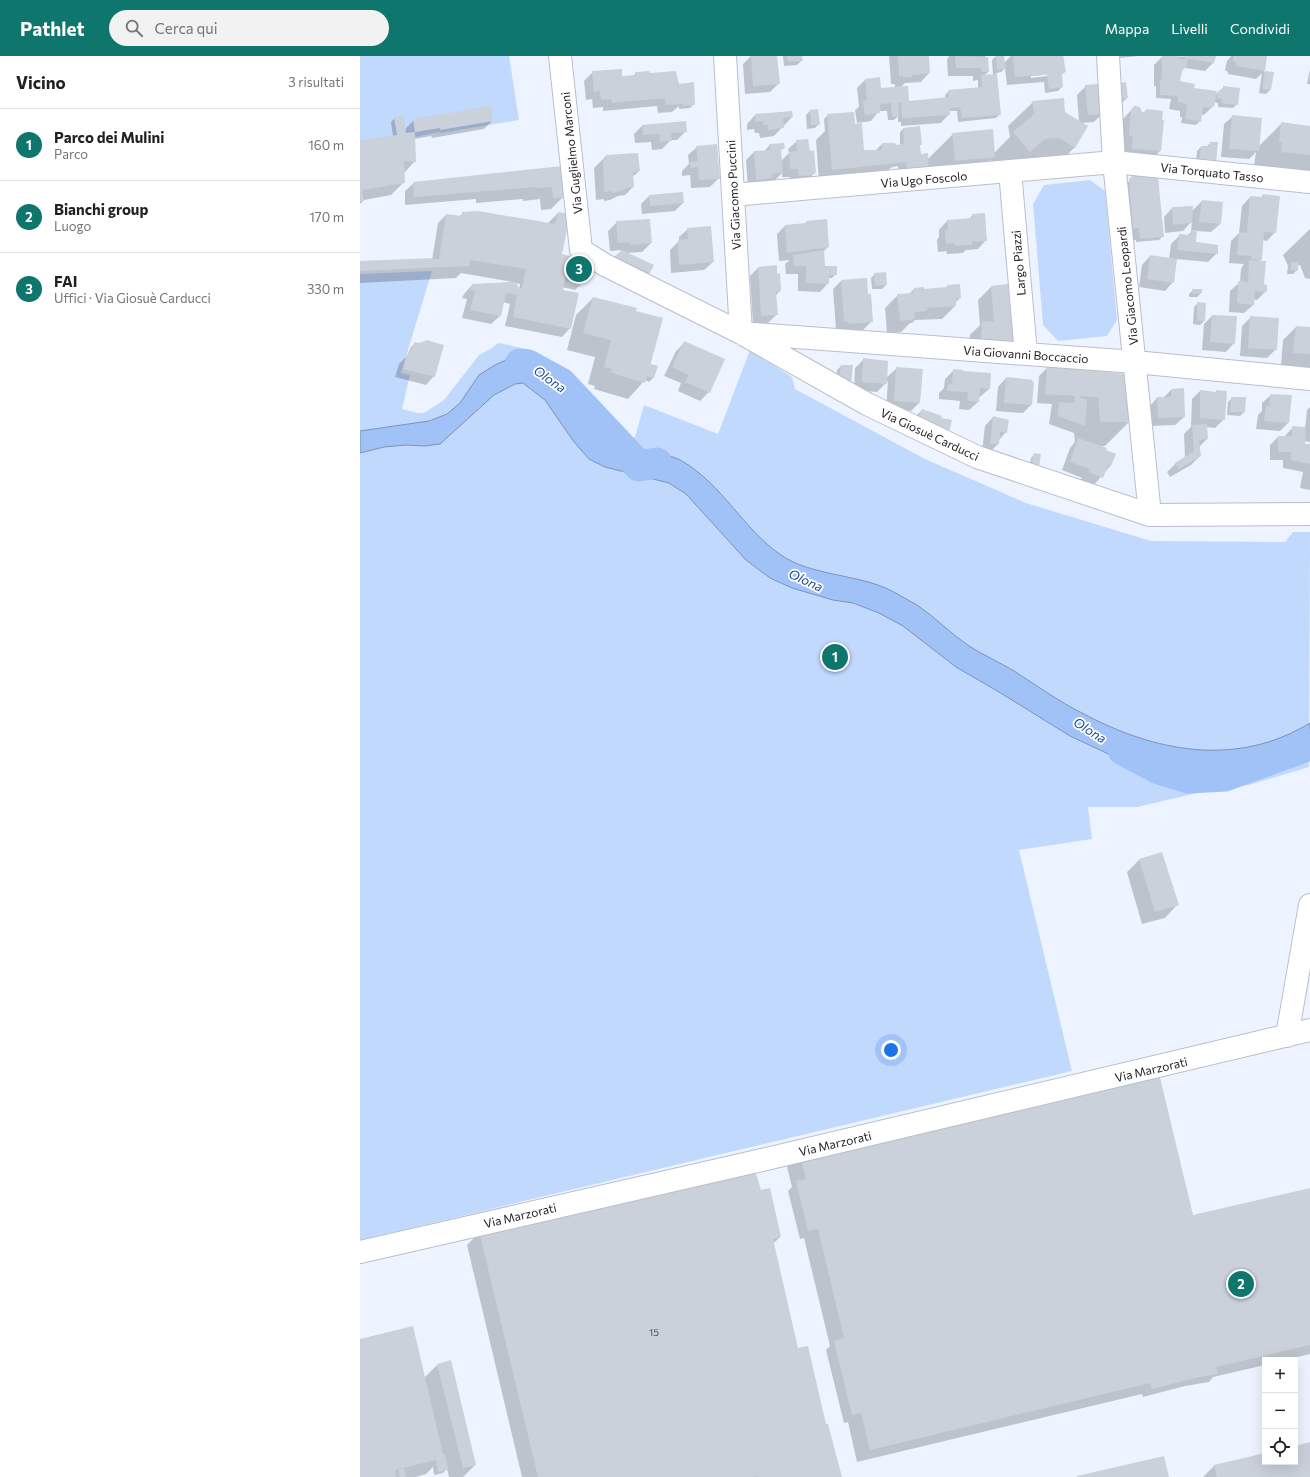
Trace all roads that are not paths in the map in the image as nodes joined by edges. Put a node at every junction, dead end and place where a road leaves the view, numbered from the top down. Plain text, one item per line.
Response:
1 (560, 56) edge
2 (725, 56) edge
3 (1108, 56) edge
4 (1114, 162) junction
5 (1010, 171) junction
6 (1310, 182) edge
7 (733, 195) junction
8 (581, 250) joint
9 (741, 333) junction
10 (1026, 354) junction
11 (1135, 362) junction
12 (1310, 379) edge
13 (1310, 514) edge
14 (1150, 515) junction
15 (1310, 905) edge
16 (1310, 1030) edge
17 (1287, 1036) junction
18 (360, 1252) edge

1 - 8 street, Via Guglielmo Marconi
2 - 7 street, Via Giacomo Puccini
3 - 4 street, Via Giacomo Leopardi
4 - 5 street, Via Ugo Foscolo
4 - 6 street, Via Torquato Tasso
4 - 11 street, Via Giacomo Leopardi
5 - 7 street, Via Ugo Foscolo
5 - 10 street, Largo Piazzi
7 - 9 street, Via Giacomo Puccini
8 - 9 street, Via Giosuè Carducci
9 - 10 street, Via Giovanni Boccaccio
9 - 14 street, Via Giosuè Carducci
10 - 11 street, Via Giovanni Boccaccio
11 - 12 street, Via Giovanni Boccaccio
11 - 14 street, Via Giacomo Leopardi
13 - 14 street, Via Giosuè Carducci
15 - 17 street
16 - 17 street, Via Marzorati
17 - 18 street, Via Marzorati

